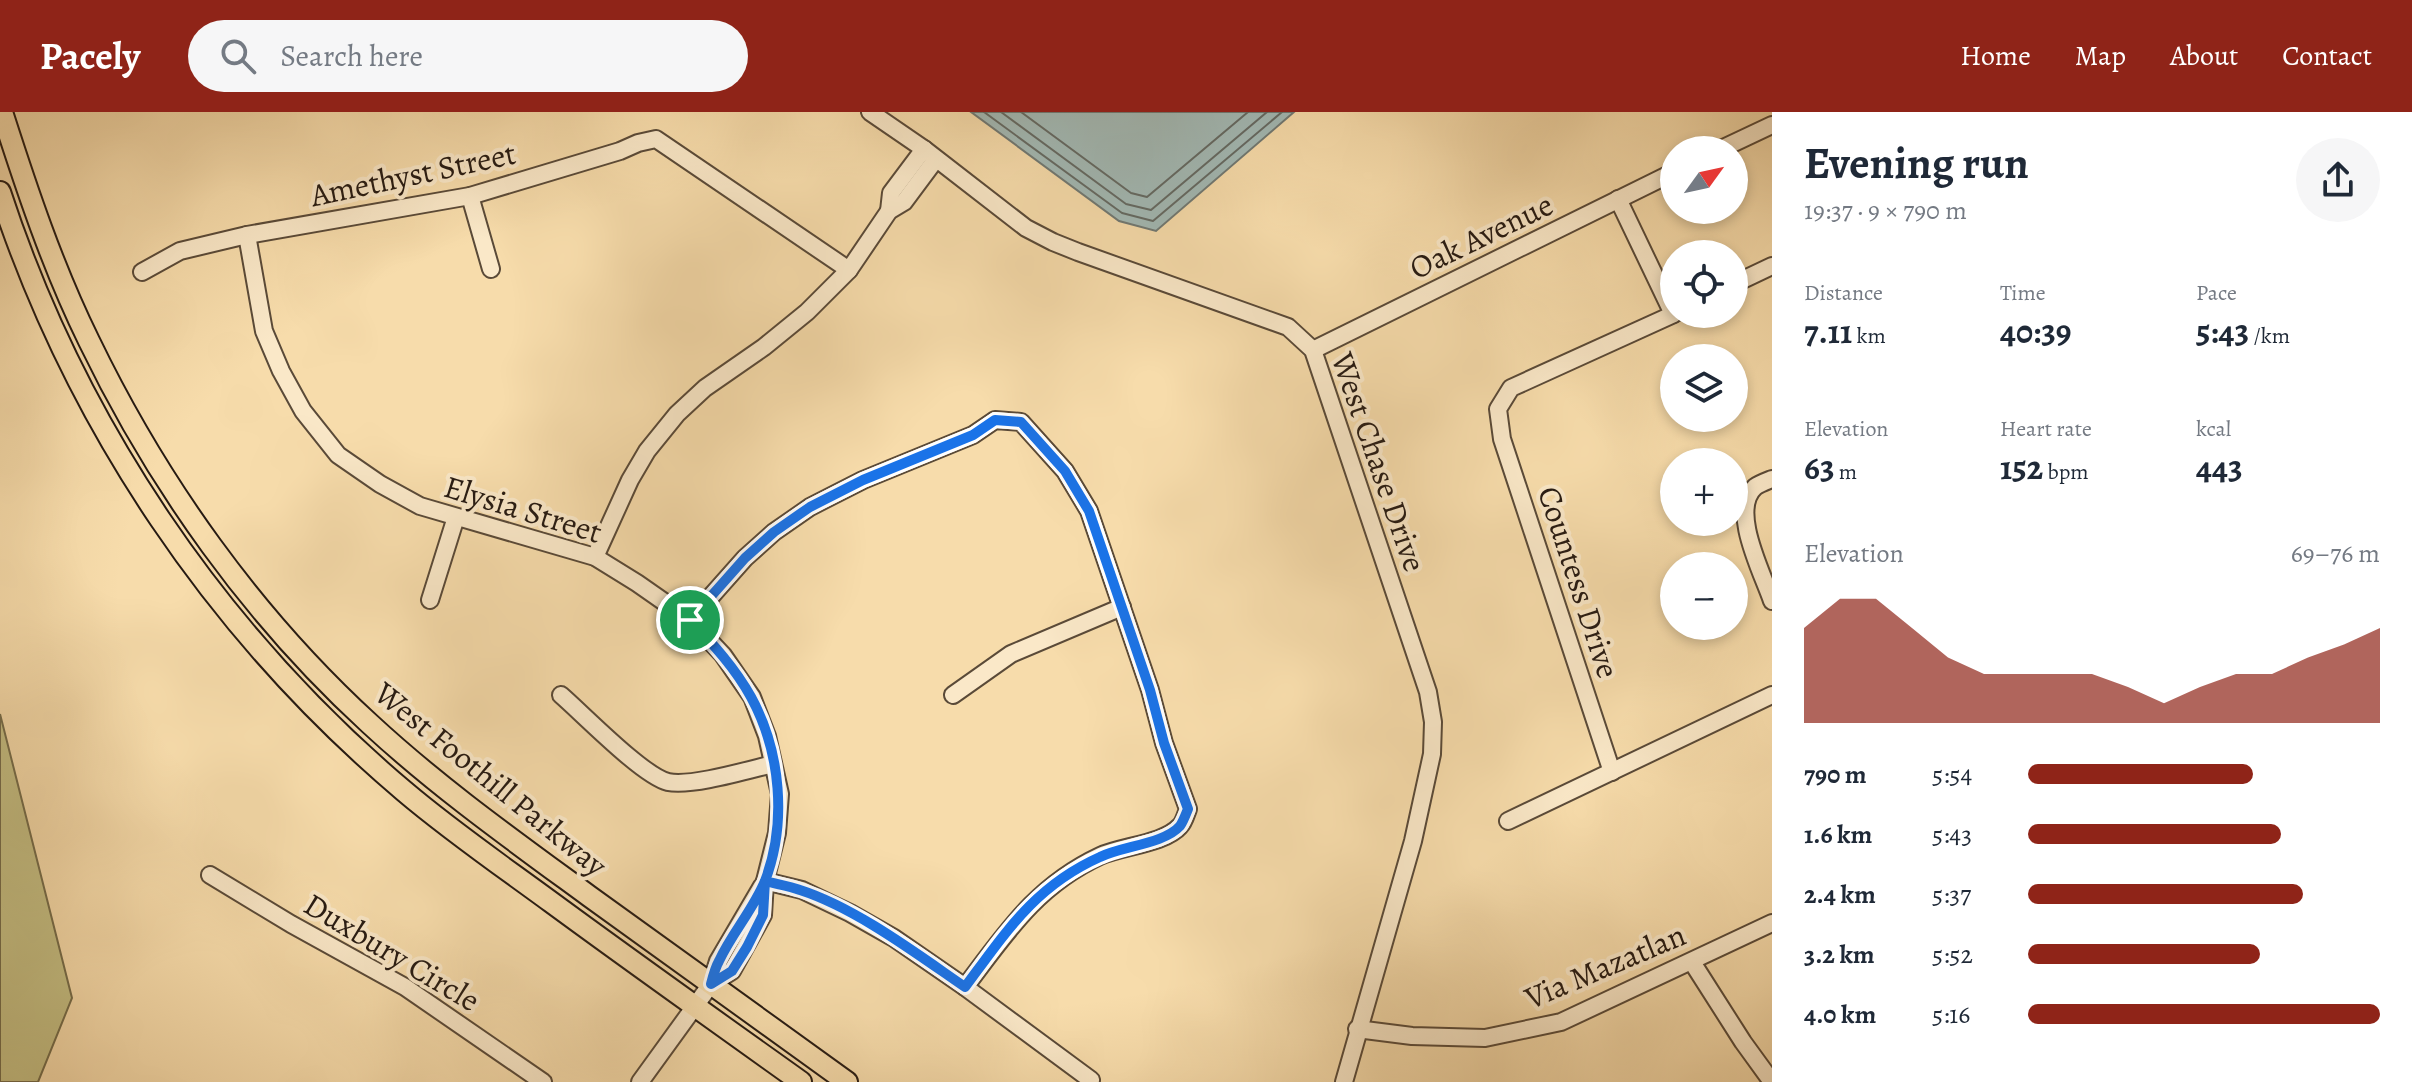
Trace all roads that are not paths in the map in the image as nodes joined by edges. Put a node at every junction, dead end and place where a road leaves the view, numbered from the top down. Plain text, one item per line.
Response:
1 (2, 112) edge
2 (870, 112) edge
3 (1772, 125) edge
4 (1748, 136) edge
5 (930, 154) junction
6 (1660, 179) edge
7 (0, 192) edge
8 (470, 196) junction
9 (1618, 199) junction
10 (247, 235) junction
11 (1772, 266) edge
12 (491, 269) dead end
13 (849, 270) junction
14 (142, 272) dead end
15 (1748, 277) edge
16 (1660, 287) edge
17 (1660, 320) edge
18 (1313, 350) junction
19 (1772, 479) edge
20 (456, 517) junction
21 (595, 557) junction
22 (430, 600) dead end
23 (1772, 601) edge
24 (1122, 607) junction
25 (690, 620) junction
26 (561, 695) dead end
27 (953, 695) dead end
28 (1772, 695) edge
29 (773, 764) junction
30 (1612, 772) junction
31 (1508, 821) dead end
32 (210, 875) dead end
33 (765, 881) junction
34 (1772, 923) edge
35 (1692, 962) junction
36 (711, 984) junction
37 (965, 987) junction
38 (695, 1007) junction
39 (1357, 1029) junction
40 (1091, 1080) edge
41 (543, 1082) edge
42 (640, 1082) edge
43 (801, 1082) edge
44 (847, 1082) edge
45 (1344, 1082) edge
46 (1772, 1082) edge

1 - 36 main road, West Foothill Parkway
2 - 5 street, West Chase Drive
3 - 4 street
5 - 13 street
5 - 18 street, West Chase Drive
6 - 9 street, Oak Avenue
7 - 38 main road, West Foothill Parkway
8 - 10 street, Amethyst Street
8 - 12 street
8 - 13 street, Amethyst Street
9 - 16 street
9 - 18 street, Oak Avenue
10 - 14 street, Amethyst Street
10 - 20 street, Elysia Street
11 - 15 street
13 - 21 street
17 - 30 street, Countess Drive
18 - 39 street, West Chase Drive
19 - 23 street
20 - 21 street, Elysia Street
20 - 22 street
21 - 25 street, Elysia Street
24 - 25 street
24 - 27 street
24 - 37 street
25 - 29 street, Elysia Street
26 - 29 street
28 - 30 street
29 - 33 street, Elysia Street
30 - 31 street
32 - 41 street, Duxbury Circle
33 - 36 street, Elysia Street
33 - 37 street
34 - 35 street, Via Mazatlan
35 - 39 street, Via Mazatlan
35 - 46 street
36 - 38 street, Elysia Street
36 - 44 main road, West Foothill Parkway
37 - 40 street
38 - 42 street, Elysia Street
38 - 43 main road, West Foothill Parkway
39 - 45 street, West Chase Drive

